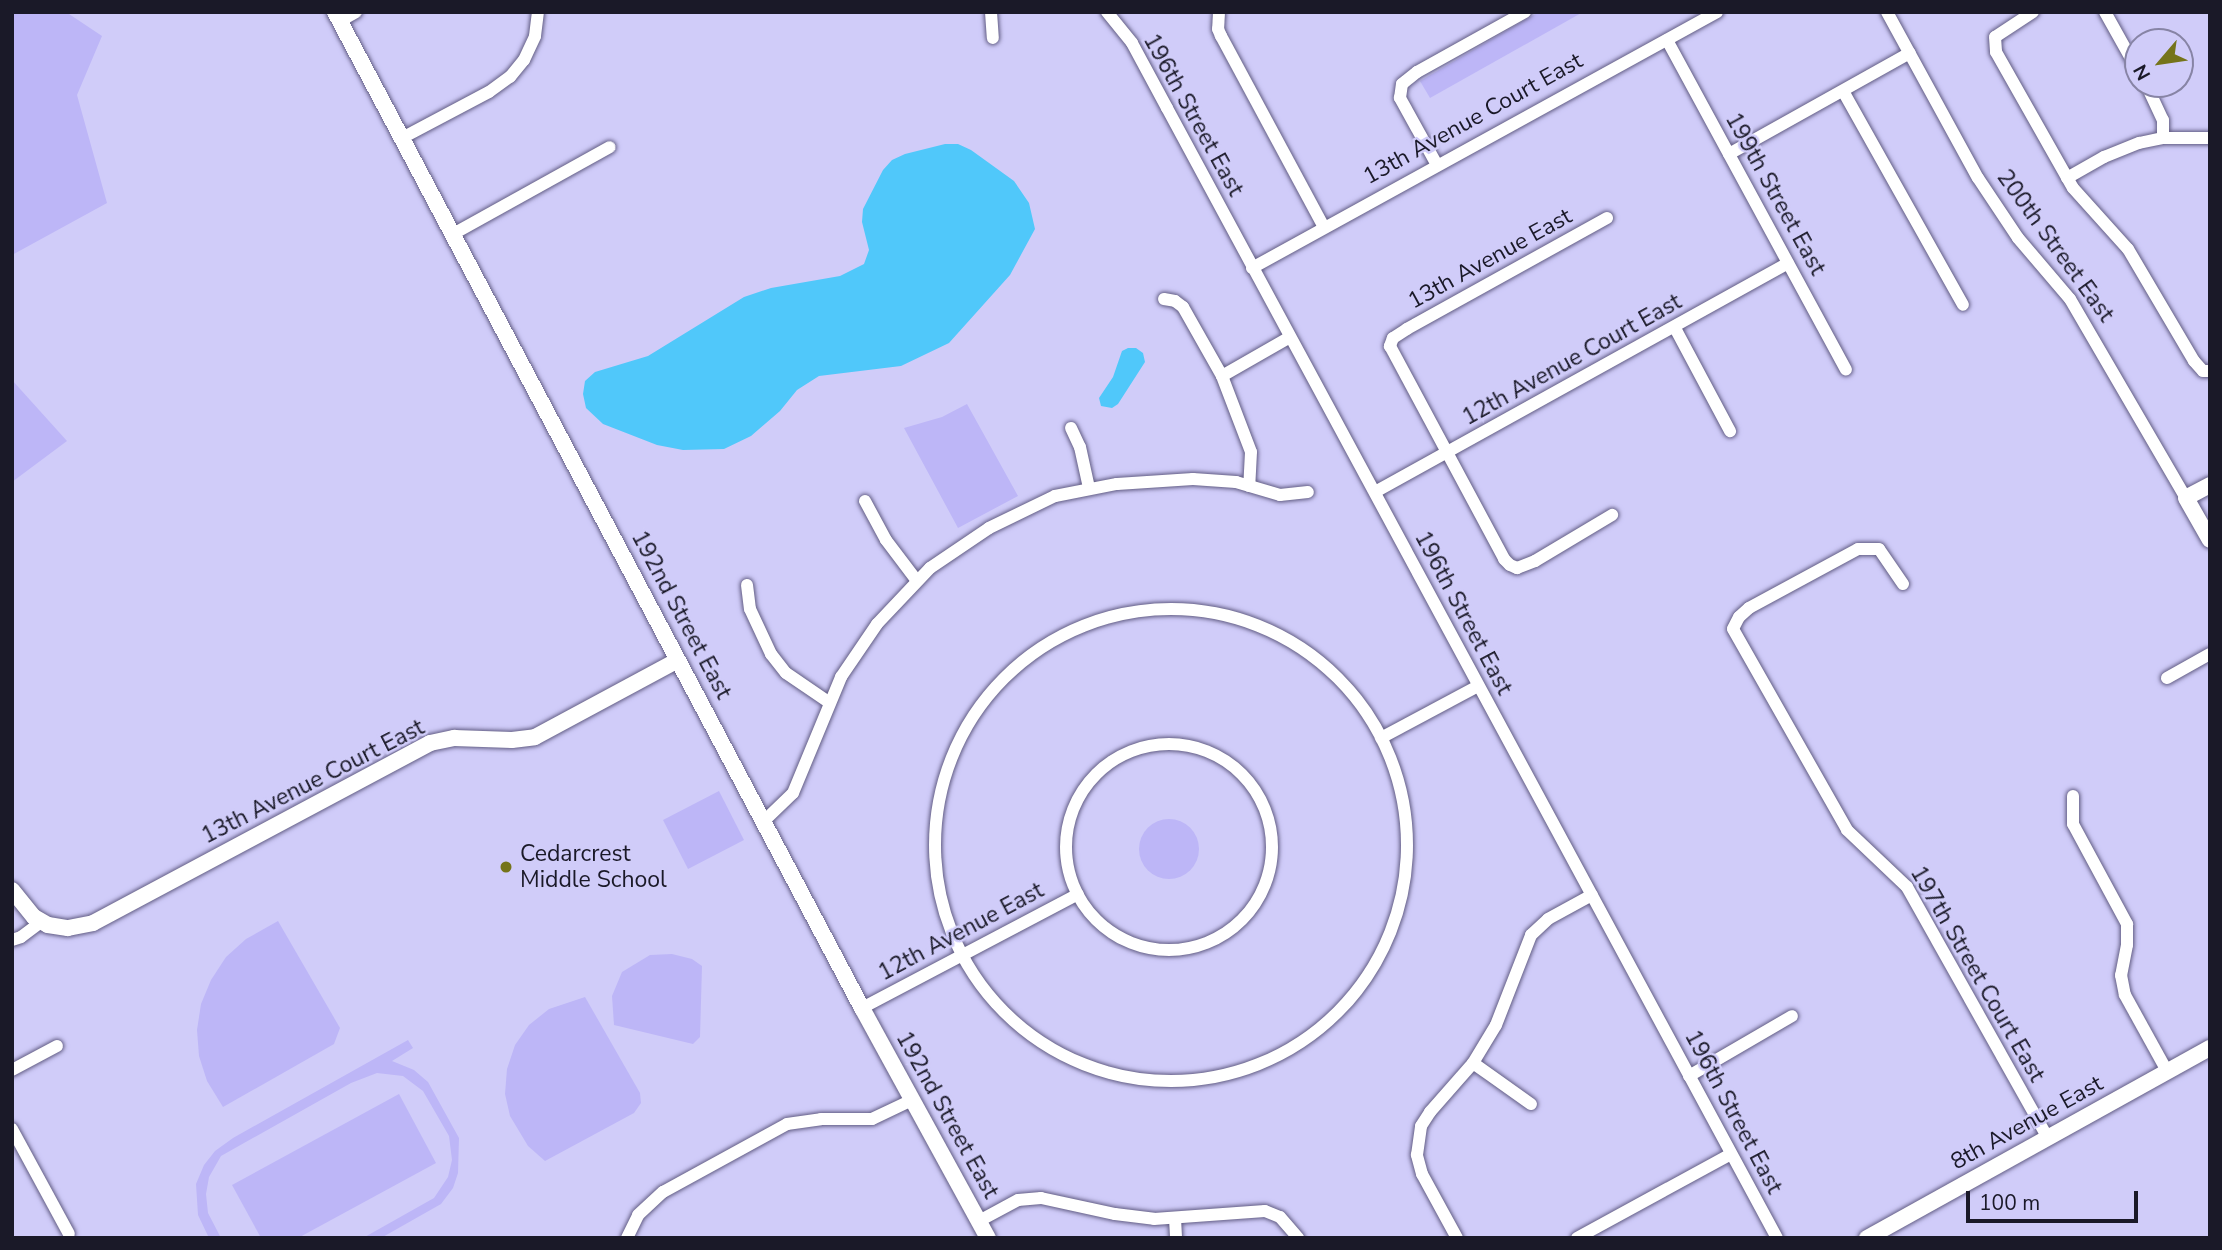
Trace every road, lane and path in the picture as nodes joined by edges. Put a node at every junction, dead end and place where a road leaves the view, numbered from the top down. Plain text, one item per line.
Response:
1 (356, 12) edge
2 (538, 12) edge
3 (991, 12) edge
4 (1107, 12) edge
5 (1524, 12) edge
6 (1717, 12) edge
7 (1887, 12) edge
8 (2033, 12) edge
9 (2105, 12) edge
10 (1219, 14) edge
11 (338, 17) edge
12 (993, 38) dead end
13 (1667, 40) junction
14 (2124, 46) edge
15 (1910, 53) junction
16 (1843, 91) junction
17 (2153, 98) edge
18 (402, 138) junction
19 (2163, 138) junction
20 (2210, 138) edge
21 (610, 147) dead end
22 (1729, 154) junction
23 (1437, 165) junction
24 (2067, 178) junction
25 (1608, 218) dead end
26 (1324, 227) junction
27 (453, 234) junction
28 (1788, 263) junction
29 (1252, 268) junction
30 (1164, 299) dead end
31 (1963, 305) dead end
32 (1675, 328) junction
33 (1290, 337) junction
34 (1846, 369) dead end
35 (2209, 371) edge
36 (1222, 376) junction
37 (1071, 428) dead end
38 (1730, 431) dead end
39 (1446, 453) junction
40 (2210, 485) edge
41 (1249, 486) junction
42 (1089, 488) junction
43 (1308, 492) dead end
44 (1375, 492) junction
45 (2186, 498) junction
46 (865, 500) dead end
47 (1612, 515) dead end
48 (2210, 540) edge
49 (917, 581) junction
50 (747, 584) dead end
51 (1903, 584) dead end
52 (2210, 654) edge
53 (678, 660) junction
54 (2167, 678) dead end
55 (1478, 685) junction
56 (830, 703) junction
57 (1381, 738) junction
58 (2073, 796) dead end
59 (764, 821) junction
60 (12, 890) edge
61 (1078, 894) junction
62 (1592, 895) junction
63 (41, 922) junction
64 (12, 940) edge
65 (963, 955) junction
66 (863, 1008) junction
67 (1793, 1016) dead end
68 (57, 1046) dead end
69 (2210, 1048) edge
70 (1473, 1063) junction
71 (12, 1070) edge
72 (2167, 1071) junction
73 (1689, 1076) junction
74 (912, 1100) junction
75 (1531, 1104) dead end
76 (12, 1129) edge
77 (2048, 1138) junction
78 (1731, 1154) junction
79 (1175, 1218) junction
80 (982, 1232) edge
81 (69, 1234) dead end
82 (627, 1238) edge
83 (1176, 1238) edge
84 (1298, 1238) edge
85 (1457, 1238) edge
86 (1577, 1238) edge
87 (1777, 1238) edge
88 (1867, 1238) edge

1 - 11 street
2 - 18 street
3 - 12 street
4 - 29 street, 196th Street East
5 - 23 street
6 - 13 street, 13th Avenue Court East
7 - 15 street, 200th Street East
8 - 24 street
9 - 14 street
10 - 26 street
11 - 18 street, 192nd Street East
13 - 22 street, 199th Street East
13 - 23 street, 13th Avenue Court East
15 - 16 street
15 - 45 street, 200th Street East
16 - 22 street
16 - 31 street
17 - 19 street
18 - 27 street, 192nd Street East
19 - 20 street
19 - 24 street
21 - 27 street
22 - 28 street, 199th Street East
23 - 26 street, 13th Avenue Court East
24 - 35 street
25 - 39 street, 13th Avenue East
26 - 29 street, 13th Avenue Court East
27 - 53 street, 192nd Street East
28 - 32 street, 12th Avenue Court East
28 - 34 street, 199th Street East
29 - 33 street, 196th Street East
30 - 36 street
32 - 38 street
32 - 39 street, 12th Avenue Court East
33 - 36 street
33 - 44 street, 196th Street East
36 - 41 street
37 - 42 street
39 - 44 street, 12th Avenue Court East
39 - 47 street
40 - 45 street
41 - 42 street
41 - 43 street
42 - 49 street
44 - 55 street, 196th Street East
45 - 48 street, 200th Street East
46 - 49 street
49 - 56 street
50 - 56 street
51 - 77 street, 197th Street Court East
52 - 54 street
53 - 59 street, 192nd Street East
53 - 63 street, 13th Avenue Court East
55 - 57 street
55 - 62 street, 196th Street East
56 - 59 street
57 - 65 street
57 - 65 street
58 - 72 street
59 - 66 street, 192nd Street East
60 - 63 street
61 - 61 street
61 - 65 street, 12th Avenue East
62 - 70 street
62 - 73 street, 196th Street East
63 - 64 street
65 - 66 street, 12th Avenue East
66 - 74 street, 192nd Street East
67 - 73 street
68 - 71 street
69 - 72 street, 8th Avenue East
70 - 75 street
70 - 85 street
72 - 77 street, 8th Avenue East
73 - 78 street, 196th Street East
74 - 80 street, 192nd Street East
74 - 82 street
76 - 81 street
77 - 88 street, 8th Avenue East
78 - 86 street
78 - 87 street, 196th Street East
79 - 80 street
79 - 83 street
79 - 84 street

